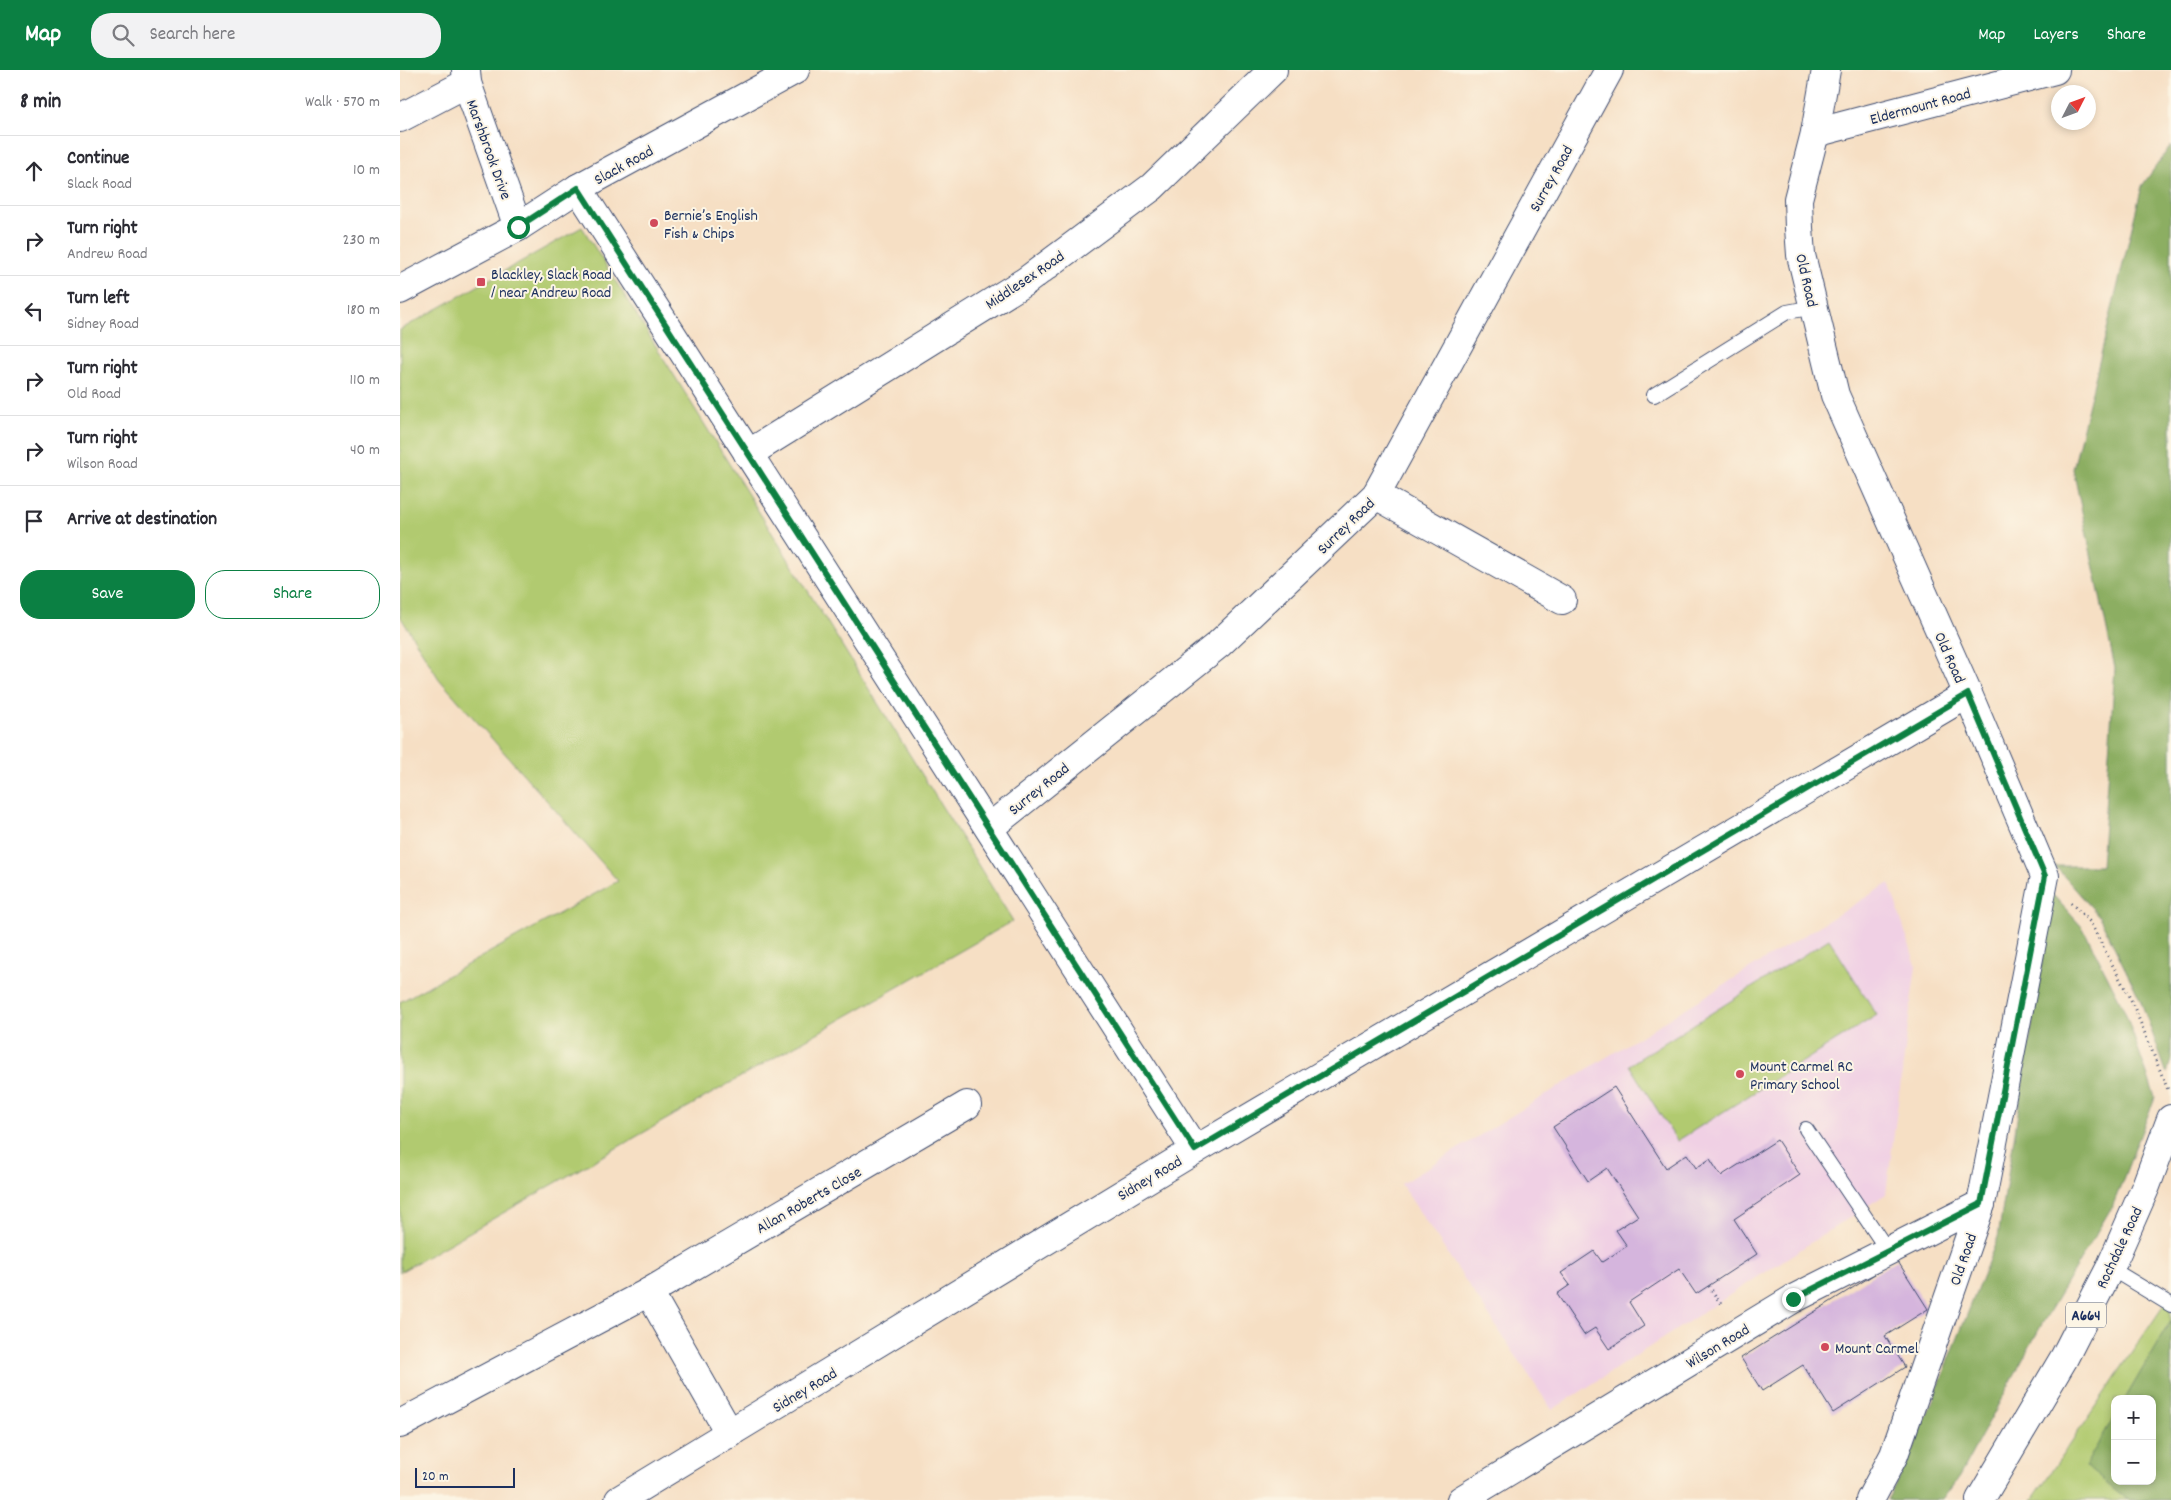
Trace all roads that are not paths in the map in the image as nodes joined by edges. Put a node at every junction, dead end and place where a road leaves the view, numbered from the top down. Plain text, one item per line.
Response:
1 (795, 70) edge
2 (1273, 70) edge
3 (1610, 70) edge
4 (1826, 70) edge
5 (2055, 70) edge
6 (466, 76) edge
7 (400, 118) edge
8 (1815, 133) junction
9 (578, 188) junction
10 (518, 227) junction
11 (400, 290) edge
12 (1814, 307) junction
13 (1654, 395) dead end
14 (748, 454) junction
15 (1376, 495) junction
16 (1562, 600) dead end
17 (1968, 694) junction
18 (989, 828) junction
19 (967, 1106) dead end
20 (2171, 1119) edge
21 (1806, 1129) dead end
22 (1195, 1150) junction
23 (1981, 1204) junction
24 (1888, 1251) junction
25 (2110, 1268) junction
26 (649, 1292) junction
27 (2171, 1305) edge
28 (400, 1424) edge
29 (730, 1434) junction
30 (620, 1500) edge
31 (1461, 1500) edge
32 (1870, 1500) edge
33 (1980, 1500) edge

1 - 9 street, Slack Road
2 - 14 street, Middlesex Road
3 - 15 street, Surrey Road
4 - 8 street, Old Road
5 - 8 street, Eldermount Road
6 - 7 street
6 - 10 street, Marshbrook Drive
8 - 12 street, Old Road
9 - 10 street, Slack Road
9 - 14 street
10 - 11 street, Slack Road
12 - 13 lane
12 - 17 street, Old Road
14 - 18 street
15 - 16 street
15 - 18 street, Surrey Road
17 - 22 street, Sidney Road
17 - 23 street, Old Road
18 - 22 street
19 - 26 street, Allan Roberts Close
20 - 25 street, Rochdale Road / A664
21 - 24 lane
22 - 29 street, Sidney Road
23 - 24 street, Wilson Road
23 - 32 street, Old Road
24 - 31 street, Wilson Road
25 - 27 lane
25 - 33 street, Rochdale Road / A664
26 - 28 street, Allan Roberts Close
26 - 29 street
29 - 30 street, Sidney Road

